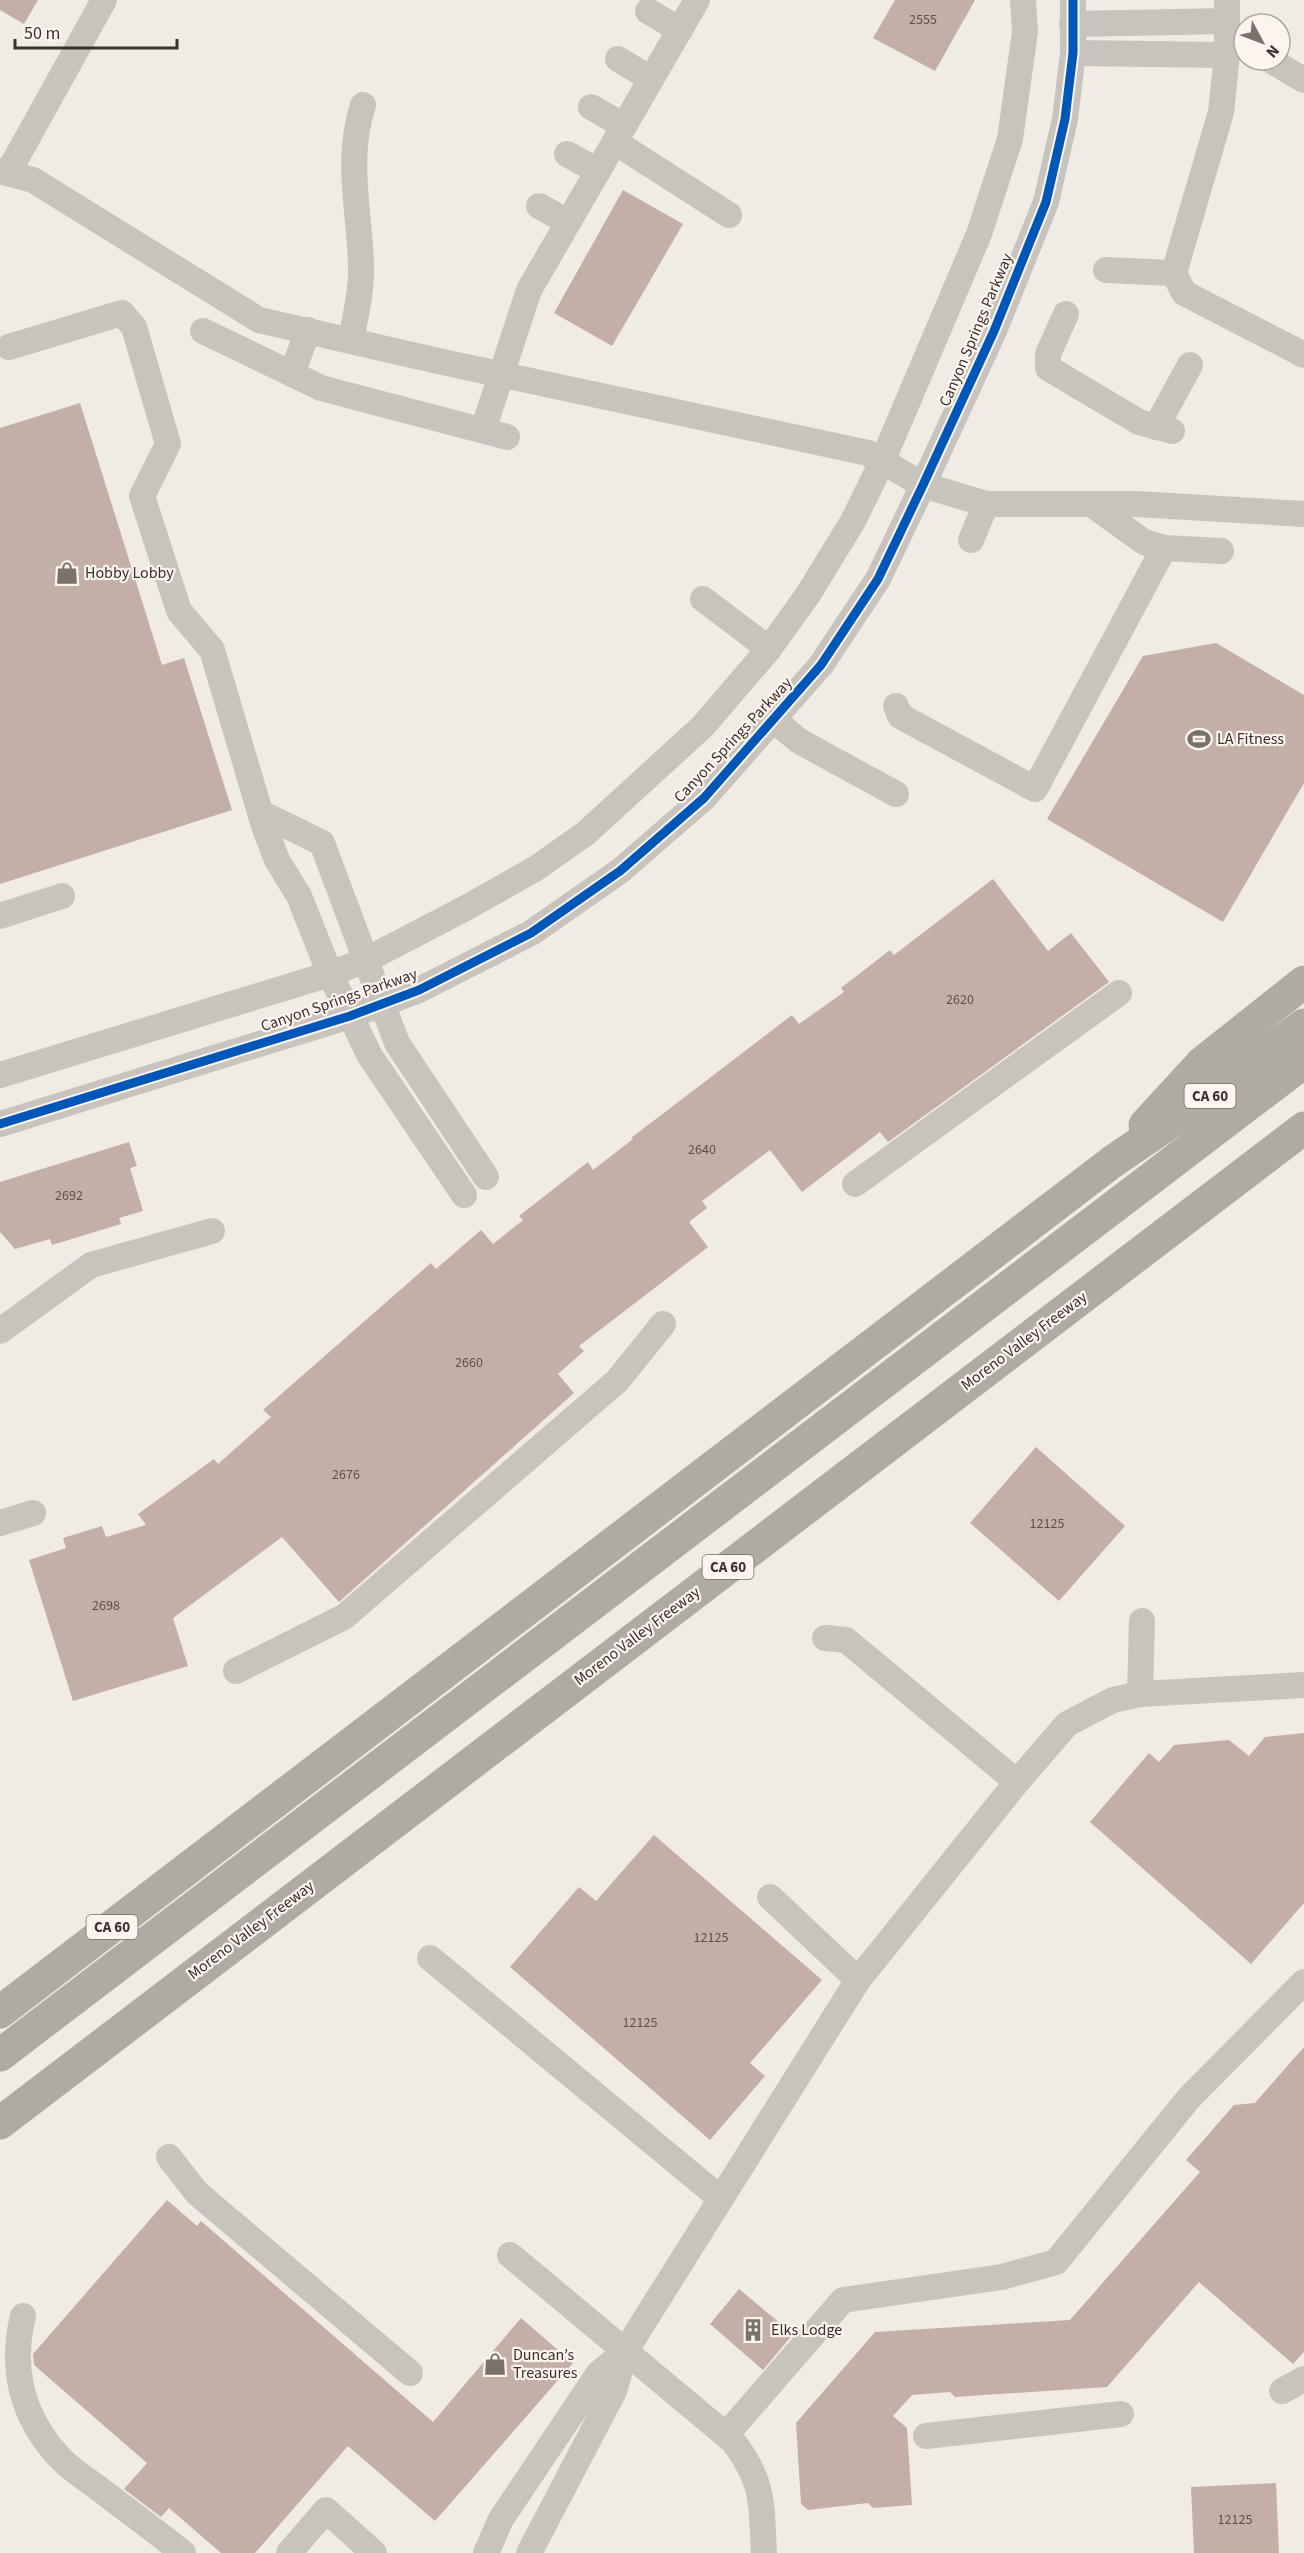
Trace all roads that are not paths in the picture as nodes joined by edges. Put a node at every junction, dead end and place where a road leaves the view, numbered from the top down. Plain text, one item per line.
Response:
1 (104, 0) edge
2 (697, 0) edge
3 (1023, 0) edge
4 (648, 11) dead end
5 (1072, 12) edge
6 (680, 30) junction
7 (1230, 31) edge
8 (1073, 53) junction
9 (618, 59) dead end
10 (1290, 72) edge
11 (651, 79) junction
12 (1304, 80) edge
13 (363, 105) dead end
14 (591, 107) dead end
15 (620, 134) junction
16 (567, 154) dead end
17 (597, 171) junction
18 (4, 172) edge
19 (540, 206) dead end
20 (729, 215) dead end
21 (568, 222) junction
22 (1106, 270) dead end
23 (1174, 273) junction
24 (1066, 314) dead end
25 (308, 330) junction
26 (203, 331) dead end
27 (351, 340) junction
28 (9, 347) dead end
29 (1304, 355) edge
30 (1190, 365) dead end
31 (292, 374) junction
32 (503, 375) junction
33 (483, 430) junction
34 (507, 437) dead end
35 (882, 462) junction
36 (923, 485) junction
37 (986, 504) junction
38 (1091, 504) junction
39 (1304, 514) edge
40 (971, 540) dead end
41 (1164, 548) junction
42 (1221, 551) dead end
43 (703, 599) dead end
44 (769, 649) junction
45 (896, 706) dead end
46 (774, 720) junction
47 (896, 794) dead end
48 (261, 813) junction
49 (62, 896) dead end
50 (0, 916) edge
51 (366, 960) junction
52 (330, 975) junction
53 (1304, 982) edge
54 (1119, 993) dead end
55 (382, 1004) junction
56 (350, 1016) junction
57 (1304, 1025) edge
58 (1304, 1062) edge
59 (0, 1075) edge
60 (0, 1124) edge
61 (1304, 1128) edge
62 (1112, 1162) junction
63 (486, 1177) dead end
64 (855, 1184) dead end
65 (464, 1195) dead end
66 (212, 1231) dead end
67 (663, 1324) dead end
68 (0, 1331) edge
69 (33, 1513) dead end
70 (0, 1523) edge
71 (1142, 1621) dead end
72 (825, 1638) dead end
73 (236, 1671) dead end
74 (1304, 1685) edge
75 (1140, 1694) junction
76 (1017, 1782) junction
77 (770, 1897) dead end
78 (430, 1959) dead end
79 (858, 1980) junction
80 (1304, 1984) edge
81 (0, 2012) edge
82 (0, 2055) edge
83 (0, 2123) edge
84 (169, 2157) dead end
85 (720, 2198) junction
86 (510, 2255) dead end
87 (23, 2316) dead end
88 (627, 2350) junction
89 (410, 2373) dead end
90 (1304, 2379) edge
91 (1304, 2394) edge
92 (1121, 2414) dead end
93 (726, 2435) junction
94 (926, 2436) dead end
95 (183, 2553) edge
96 (289, 2553) edge
97 (374, 2553) edge
98 (486, 2553) edge
99 (530, 2553) edge
100 (764, 2553) edge

1 - 18 street
2 - 6 street
3 - 35 street, Canyon Springs Parkway
4 - 6 street
5 - 7 street
5 - 8 street, Canyon Springs Parkway
6 - 11 street
7 - 8 street
7 - 23 street
8 - 36 street, Canyon Springs Parkway
9 - 11 street
10 - 12 street
11 - 15 street
13 - 27 street
14 - 15 street
15 - 17 street
15 - 20 street
16 - 17 street
17 - 21 street
18 - 25 street
19 - 21 street
21 - 32 street
22 - 23 street
23 - 29 street
24 - 30 street
25 - 27 street
25 - 31 street
26 - 31 street
27 - 32 street
28 - 48 street
31 - 33 street
32 - 33 street
32 - 35 street
33 - 34 street
35 - 36 street
35 - 44 street, Canyon Springs Parkway
36 - 37 street
36 - 46 street, Canyon Springs Parkway
37 - 38 street
37 - 40 street
38 - 39 street
38 - 41 street
41 - 42 street
41 - 45 street
43 - 44 street
44 - 51 street, Canyon Springs Parkway
46 - 47 street
46 - 55 street, Canyon Springs Parkway
48 - 51 street
48 - 52 street
49 - 50 street
51 - 52 street, Canyon Springs Parkway
51 - 55 street
52 - 56 street
52 - 59 street, Canyon Springs Parkway
53 - 62 highway
54 - 64 street
55 - 56 street, Canyon Springs Parkway
55 - 63 street
56 - 60 street, Canyon Springs Parkway
56 - 65 street
57 - 62 highway, CA 60
58 - 82 highway
61 - 83 highway, Moreno Valley Freeway / CA 60
62 - 81 highway, CA 60
66 - 68 street
67 - 73 street
69 - 70 street
71 - 75 street
72 - 76 street
74 - 75 street
75 - 76 street
76 - 79 street
77 - 79 street
78 - 85 street
79 - 85 street
80 - 93 street
84 - 89 street
85 - 88 street
86 - 88 street
87 - 95 street
88 - 93 street
88 - 98 street
88 - 99 street
90 - 91 street
92 - 94 street
93 - 100 street
96 - 97 street

